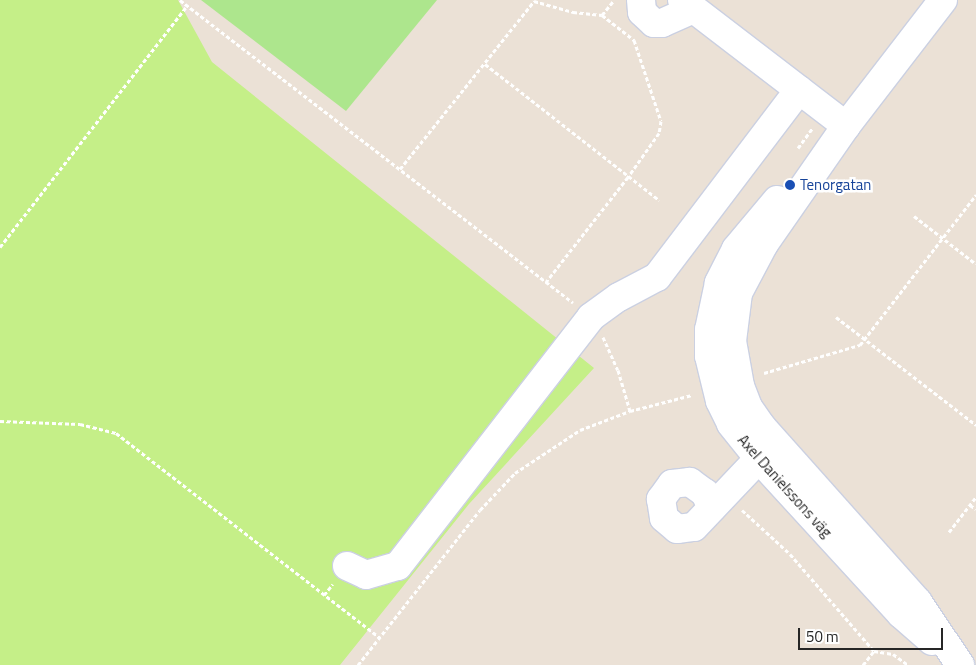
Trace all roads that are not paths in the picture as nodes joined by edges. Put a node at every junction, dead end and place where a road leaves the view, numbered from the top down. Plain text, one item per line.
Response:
1 (641, 0) edge
2 (942, 0) edge
3 (688, 4) edge
4 (799, 90) junction
5 (846, 126) junction
6 (767, 450) junction
7 (718, 502) road end
8 (347, 566) dead end
9 (961, 665) edge

1 - 3 street
2 - 5 street, Axel Danielssons väg
3 - 4 street
4 - 5 street
4 - 8 street
5 - 6 street, Axel Danielssons väg
6 - 7 street
6 - 9 street, Axel Danielssons väg

